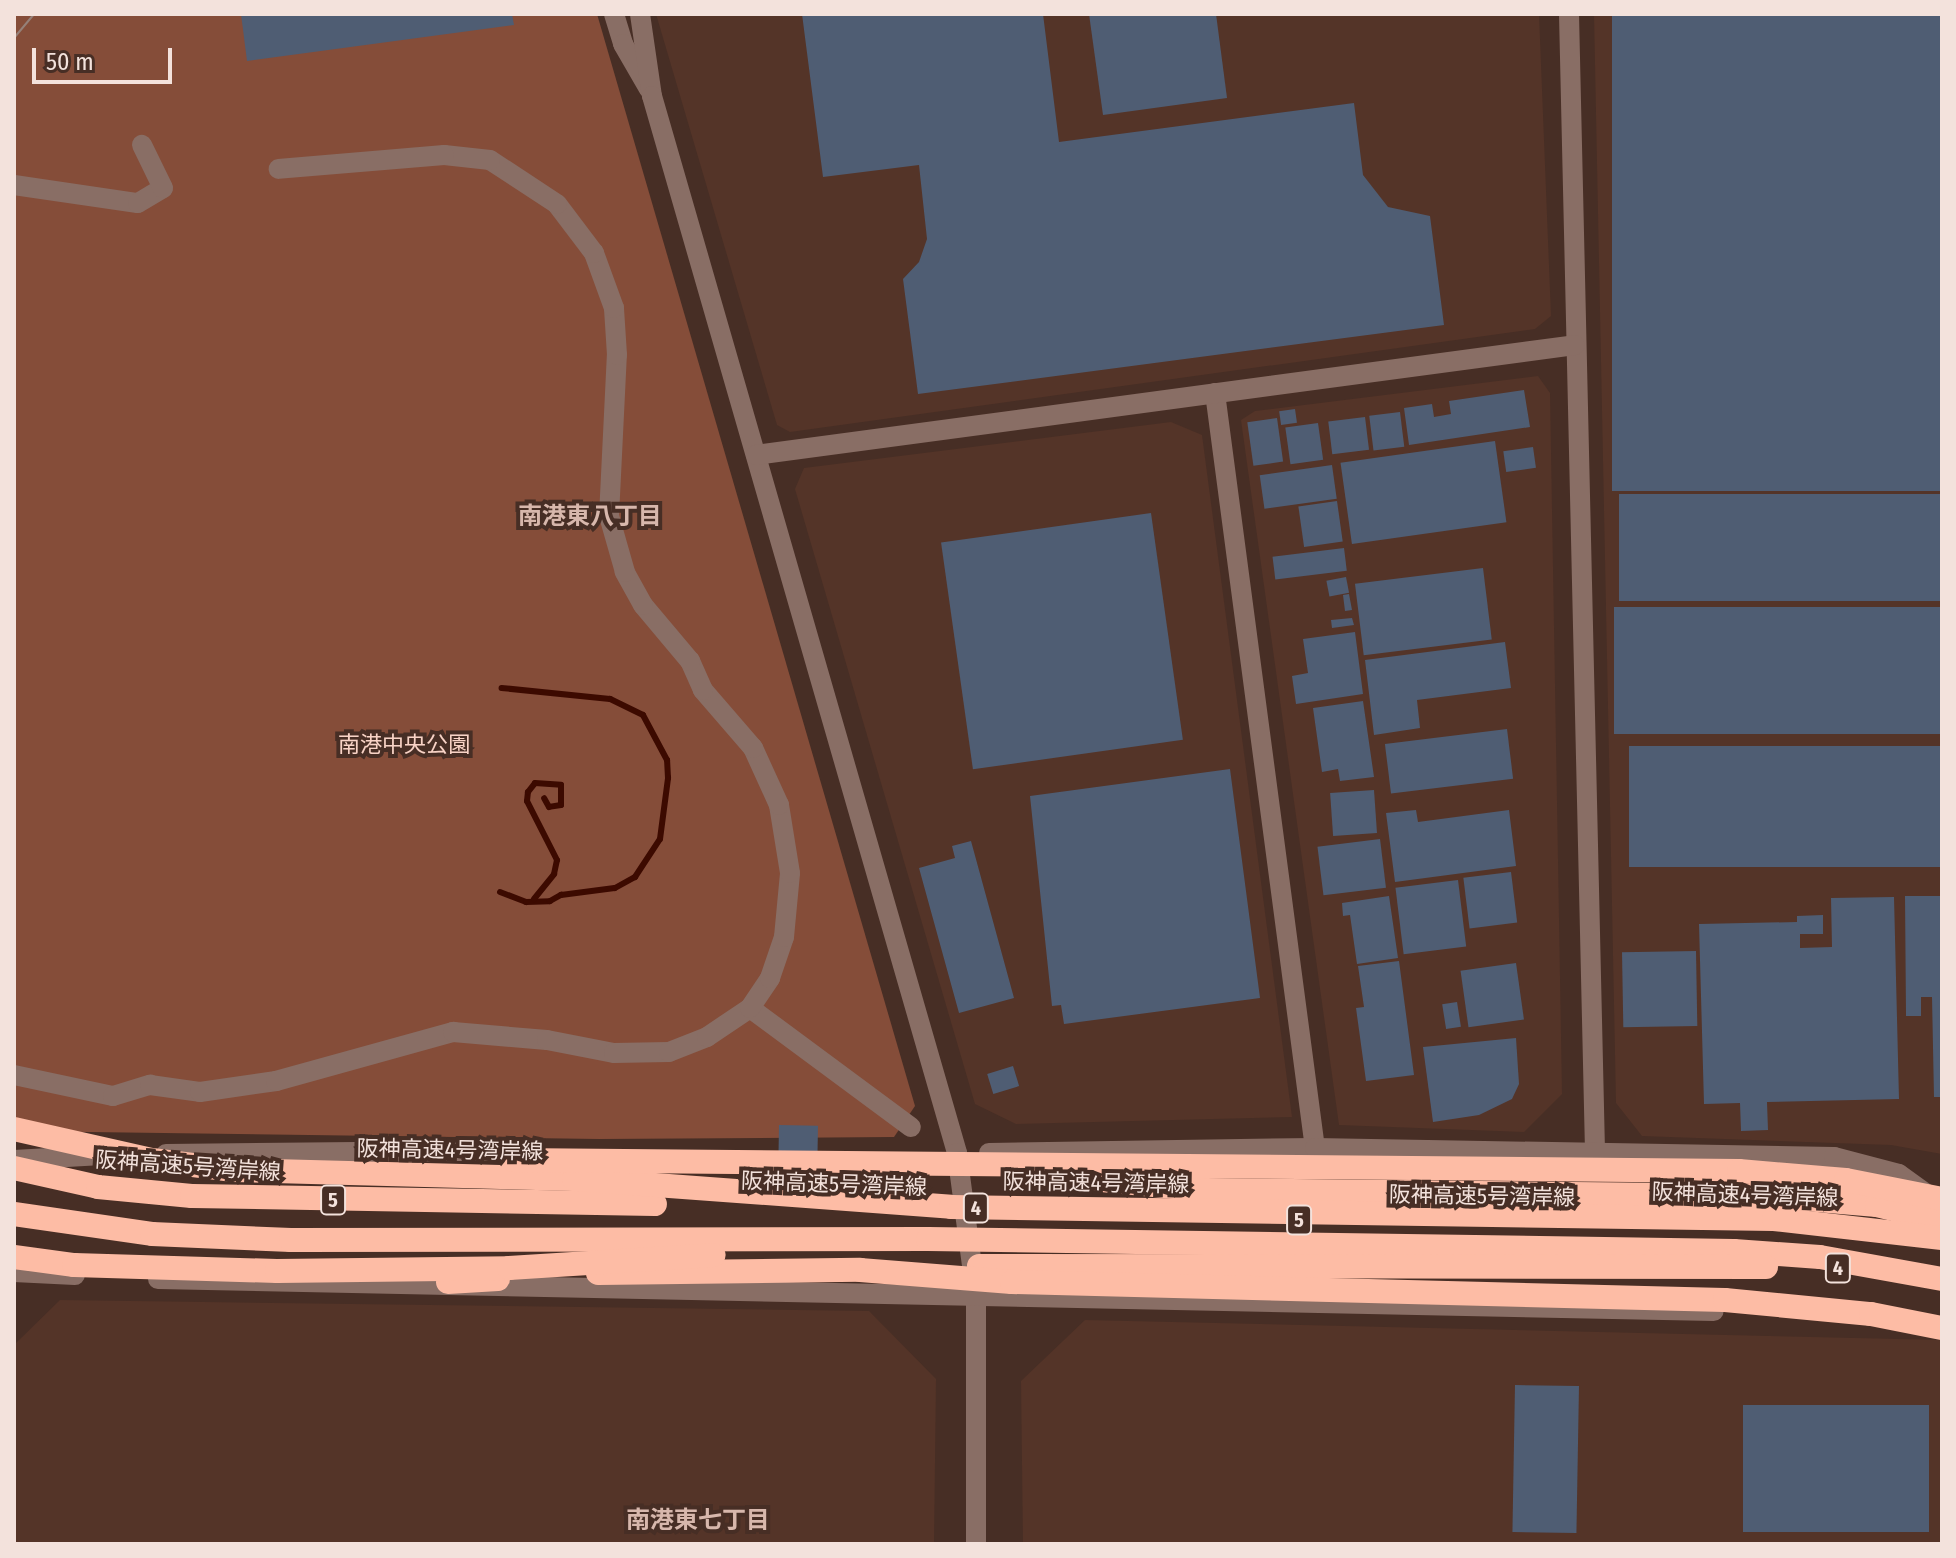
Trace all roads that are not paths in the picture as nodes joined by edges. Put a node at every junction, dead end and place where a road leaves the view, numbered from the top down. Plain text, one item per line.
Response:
1 (614, 14) edge
2 (640, 14) edge
3 (1569, 14) edge
4 (652, 96) junction
5 (142, 145) dead end
6 (279, 169) dead end
7 (14, 185) edge
8 (1575, 345) junction
9 (1215, 393) junction
10 (756, 455) junction
11 (750, 1008) junction
12 (14, 1075) edge
13 (911, 1127) dead end
14 (14, 1129) edge
15 (1315, 1148) junction
16 (778, 1151) dead end
17 (817, 1152) dead end
18 (957, 1153) junction
19 (1595, 1154) junction
20 (69, 1155) junction
21 (14, 1160) edge
22 (14, 1168) edge
23 (977, 1168) junction
24 (1942, 1199) edge
25 (1942, 1208) edge
26 (14, 1214) edge
27 (1942, 1221) edge
28 (1942, 1238) edge
29 (1942, 1246) edge
30 (14, 1257) edge
31 (1868, 1264) junction
32 (860, 1270) junction
33 (14, 1272) edge
34 (1942, 1279) edge
35 (448, 1282) junction
36 (1942, 1287) edge
37 (976, 1295) junction
38 (1942, 1315) edge
39 (1942, 1328) edge
40 (976, 1544) edge

1 - 4 street
2 - 4 street
3 - 8 street
4 - 10 street
5 - 7 street
6 - 11 street
8 - 9 street
8 - 19 street
9 - 10 street
9 - 15 street
10 - 18 street
11 - 12 street
11 - 13 street
14 - 28 highway, 阪神高速4号湾岸線 / 4, bridge
15 - 18 street
15 - 19 street
16 - 20 street
17 - 18 street
18 - 37 street
19 - 25 street
20 - 21 street
20 - 23 highway, bridge
22 - 29 highway, 阪神高速5号湾岸線 / 5, bridge
23 - 24 highway, bridge
23 - 27 highway, bridge
26 - 31 highway, 5, bridge
30 - 36 highway, 4, bridge
31 - 32 highway, bridge
31 - 34 highway, 5, bridge
32 - 35 highway
32 - 39 highway, bridge
33 - 35 street
35 - 37 street
37 - 38 street
37 - 40 street

